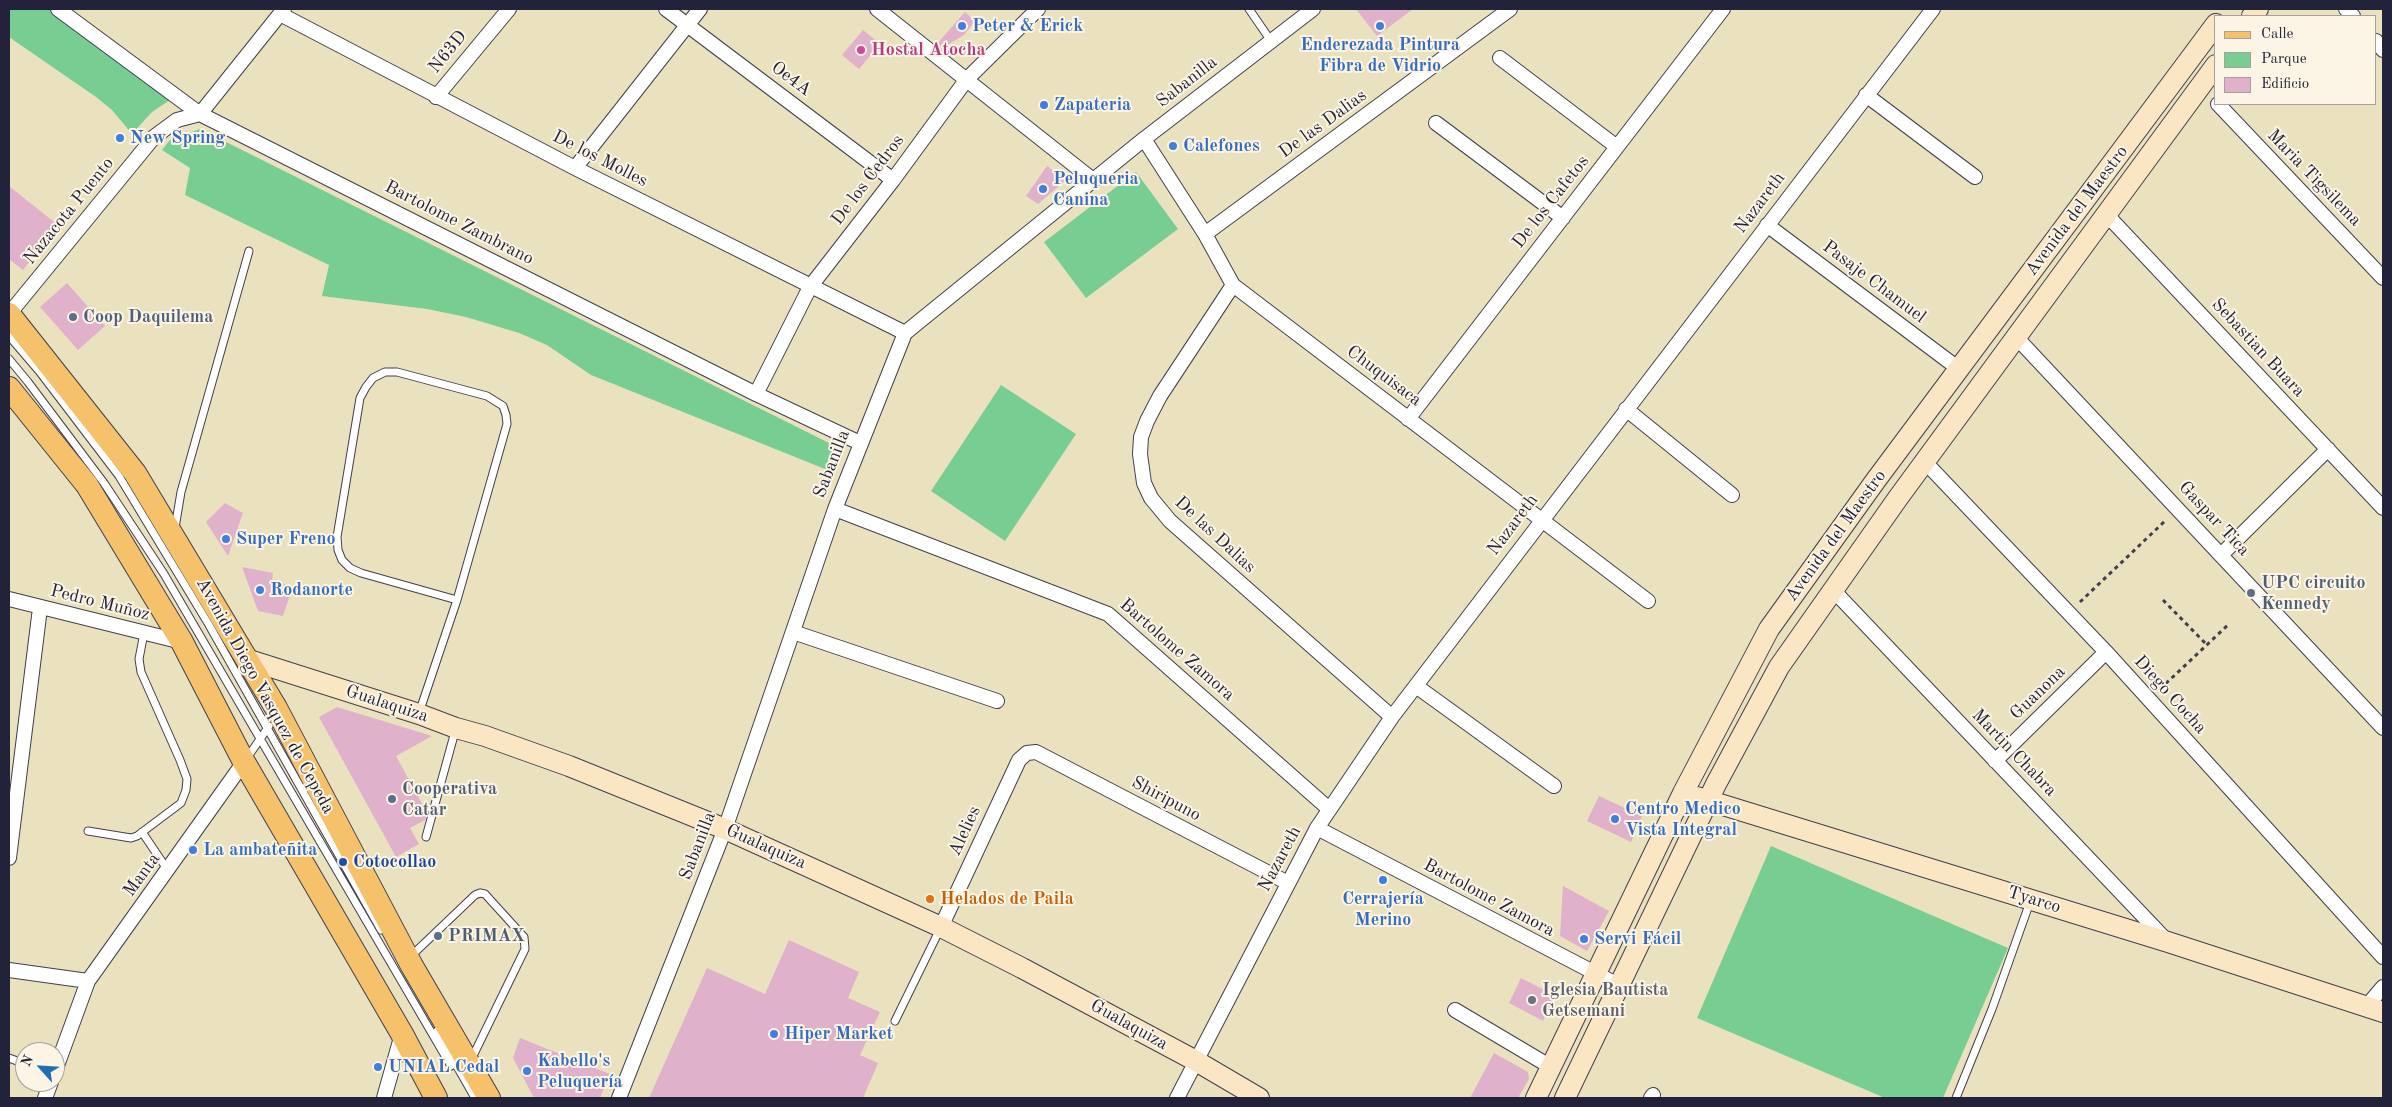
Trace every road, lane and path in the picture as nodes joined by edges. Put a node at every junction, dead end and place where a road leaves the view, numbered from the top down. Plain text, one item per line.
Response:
1 (58, 9) edge
2 (508, 9) edge
3 (666, 9) edge
4 (700, 9) edge
5 (877, 9) edge
6 (1038, 9) edge
7 (1250, 9) edge
8 (1313, 9) edge
9 (1510, 9) edge
10 (1723, 9) edge
11 (1933, 9) edge
12 (282, 11) edge
13 (687, 25) junction
14 (2214, 27) edge
15 (1271, 41) junction
16 (1500, 58) dead end
17 (2214, 68) edge
18 (967, 79) junction
19 (2201, 85) junction
20 (1866, 95) junction
21 (436, 97) junction
22 (2214, 99) edge
23 (2220, 105) edge
24 (2154, 107) junction
25 (200, 114) junction
26 (1436, 123) dead end
27 (2174, 123) junction
28 (1144, 139) junction
29 (1617, 147) junction
30 (575, 168) junction
31 (1975, 177) dead end
32 (893, 180) junction
33 (1093, 180) junction
34 (2106, 214) junction
35 (1563, 218) junction
36 (1767, 225) junction
37 (1205, 234) junction
38 (249, 251) dead end
39 (2383, 278) edge
40 (1233, 285) junction
41 (2022, 285) junction
42 (810, 287) junction
43 (2043, 301) junction
44 (9, 314) edge
45 (905, 333) junction
46 (9, 336) edge
47 (2016, 337) junction
48 (9, 359) edge
49 (1959, 369) junction
50 (9, 388) edge
51 (756, 394) junction
52 (1626, 409) junction
53 (1408, 419) junction
54 (860, 443) junction
55 (2328, 449) junction
56 (1925, 462) junction
57 (1876, 480) junction
58 (1732, 495) dead end
59 (1898, 498) junction
60 (2178, 508) junction
61 (2383, 508) edge
62 (835, 509) junction
63 (1542, 518) junction
64 (173, 536) junction
65 (2222, 554) junction
66 (1833, 590) junction
67 (9, 599) edge
68 (457, 600) junction
69 (2164, 600) dead end
70 (1648, 601) dead end
71 (40, 608) junction
72 (2069, 613) junction
73 (2229, 624) dead end
74 (793, 632) junction
75 (144, 633) junction
76 (182, 642) junction
77 (2207, 645) junction
78 (2106, 652) junction
79 (246, 659) junction
80 (1416, 686) junction
81 (2149, 699) junction
82 (997, 701) dead end
83 (1728, 702) junction
84 (419, 714) junction
85 (1753, 715) junction
86 (1392, 717) junction
87 (272, 719) junction
88 (456, 728) junction
89 (2383, 728) edge
90 (260, 739) junction
91 (1027, 753) joint
92 (1995, 760) junction
93 (244, 762) junction
94 (1554, 786) dead end
95 (1683, 793) junction
96 (1708, 800) junction
97 (1329, 809) junction
98 (1317, 828) junction
99 (725, 829) junction
100 (88, 831) dead end
101 (142, 832) junction
102 (426, 837) dead end
103 (9, 858) edge
104 (168, 871) junction
105 (1288, 883) junction
106 (2031, 900) junction
107 (941, 928) junction
108 (2168, 942) junction
109 (2383, 956) edge
110 (408, 958) junction
111 (9, 970) edge
112 (1595, 975) junction
113 (88, 981) junction
114 (1618, 986) junction
115 (2383, 987) edge
116 (2375, 1009) edge
117 (1454, 1010) dead end
118 (895, 1021) dead end
119 (402, 1034) junction
120 (65, 1043) edge
121 (1196, 1061) junction
122 (470, 1063) junction
123 (1551, 1067) junction
124 (384, 1098) edge
125 (436, 1098) edge
126 (470, 1098) edge
127 (475, 1098) edge
128 (489, 1098) edge
129 (619, 1098) edge
130 (1177, 1098) edge
131 (1259, 1098) edge
132 (1536, 1098) edge
133 (1565, 1098) edge
134 (1956, 1098) edge

1 - 25 street, Bartolome Zambrano
2 - 21 street, N63D
3 - 13 street, Oe4A
4 - 13 street
5 - 18 street
6 - 18 street, De los Cedros
7 - 15 lane
8 - 15 street, Sabanilla
9 - 37 street, De las Dalias
10 - 29 street, De los Cafetos
11 - 20 street, Nazareth
12 - 21 street, De los Molles
12 - 25 street
13 - 30 street
13 - 32 street, Oe4A
14 - 24 main road, Avenida del Maestro
15 - 28 street, Sabanilla
16 - 29 street
17 - 19 main road, Avenida del Maestro
18 - 32 street, De los Cedros
18 - 33 street
19 - 22 street, Maria Tigsilema
19 - 27 main road, Avenida del Maestro
20 - 31 street
20 - 36 street, Nazareth
21 - 30 street, De los Molles
23 - 39 street, Maria Tigsilema
24 - 27 main road
24 - 41 main road, Avenida del Maestro
25 - 44 street, Nazacota Puento
25 - 51 street, Bartolome Zambrano
26 - 35 street
27 - 34 main road, Avenida del Maestro
28 - 33 street, Sabanilla
28 - 37 street, Chuquisaca
29 - 35 street, De los Cafetos
30 - 42 street, De los Molles
32 - 42 street, De los Cedros
33 - 45 street, Sabanilla
34 - 43 main road, Avenida del Maestro
34 - 55 street, Sebastian Buara
35 - 53 street, De los Cafetos
36 - 49 street, Pasaje Chamuel
36 - 52 street, Nazareth
37 - 40 street, Chuquisaca
38 - 64 lane
40 - 53 street, Chuquisaca
40 - 86 street, De las Dalias
41 - 43 main road
41 - 49 main road, Avenida del Maestro
42 - 45 street, De los Molles
42 - 51 street, De los Cedros
43 - 47 main road, Avenida del Maestro
44 - 64 main road, Avenida Diego Vasquez de Cepeda
45 - 54 street, Sabanilla
46 - 87 lane
47 - 56 main road, Avenida del Maestro
47 - 60 street, Gaspar Tica
48 - 90 lane
49 - 57 main road, Avenida del Maestro
50 - 76 main road
51 - 54 street, Bartolome Zambrano
52 - 58 street
52 - 63 street, Nazareth
53 - 63 street, Chuquisaca
54 - 62 street, Sabanilla
55 - 61 street, Sebastian Buara
55 - 65 street
56 - 59 main road, Avenida del Maestro
56 - 72 street, Diego Cocha
57 - 59 main road
57 - 83 main road, Avenida del Maestro
59 - 66 main road, Avenida del Maestro
60 - 65 street, Gaspar Tica
60 - 72 path
62 - 74 street, Sabanilla
62 - 97 street, Bartolome Zamora
63 - 70 street, Chuquisaca
63 - 80 street, Nazareth
64 - 79 main road, Avenida Diego Vasquez de Cepeda
65 - 89 street, Gaspar Tica
66 - 85 main road, Avenida del Maestro
66 - 92 street, Martin Chabra
67 - 71 street, Pedro Muñoz
68 - 68 lane
68 - 84 lane
69 - 77 path
71 - 75 street, Pedro Muñoz
71 - 103 street
72 - 78 street, Diego Cocha
73 - 77 path
74 - 82 street
74 - 99 street, Sabanilla
75 - 76 street, Pedro Muñoz
75 - 101 lane
76 - 93 main road
77 - 81 path
78 - 81 street, Diego Cocha
78 - 92 street, Guanona
79 - 84 main road, Gualaquiza
79 - 87 main road, Avenida Diego Vasquez de Cepeda
80 - 86 street, Nazareth
80 - 94 street
81 - 109 street, Diego Cocha
83 - 85 main road
83 - 95 main road, Avenida del Maestro
84 - 88 main road, Gualaquiza
85 - 96 main road, Avenida del Maestro
86 - 97 street, Nazareth
87 - 90 lane, Manta
87 - 110 main road, Avenida Diego Vasquez de Cepeda
87 - 127 lane
88 - 99 main road, Gualaquiza
88 - 102 lane
90 - 93 lane, Manta
90 - 126 lane
91 - 105 street, Shiripuno
91 - 107 street, Alelies
92 - 108 street, Martin Chabra
93 - 104 street, Manta
93 - 119 main road
95 - 96 main road, Tyarco
95 - 112 main road, Avenida del Maestro
96 - 106 main road, Tyarco
96 - 114 main road, Avenida del Maestro
97 - 98 street, Nazareth
98 - 105 street, Nazareth
98 - 112 street, Bartolome Zamora
99 - 107 main road, Gualaquiza
99 - 129 street, Sabanilla
100 - 101 lane
101 - 104 lane
104 - 113 street, Manta
105 - 121 street, Nazareth
106 - 108 main road, Tyarco
106 - 134 lane
107 - 118 lane
107 - 121 main road, Gualaquiza
108 - 116 main road, Tyarco
110 - 122 main road, Avenida Diego Vasquez de Cepeda
110 - 122 lane
111 - 113 street
112 - 114 street, Bartolome Zamora
112 - 123 main road, Avenida del Maestro
113 - 120 street, Manta
114 - 133 main road, Avenida del Maestro
115 - 116 street
117 - 123 street
119 - 124 street
119 - 125 main road
121 - 130 street, Nazareth
121 - 131 main road, Gualaquiza
122 - 128 main road, Avenida Diego Vasquez de Cepeda
123 - 132 main road, Avenida del Maestro

